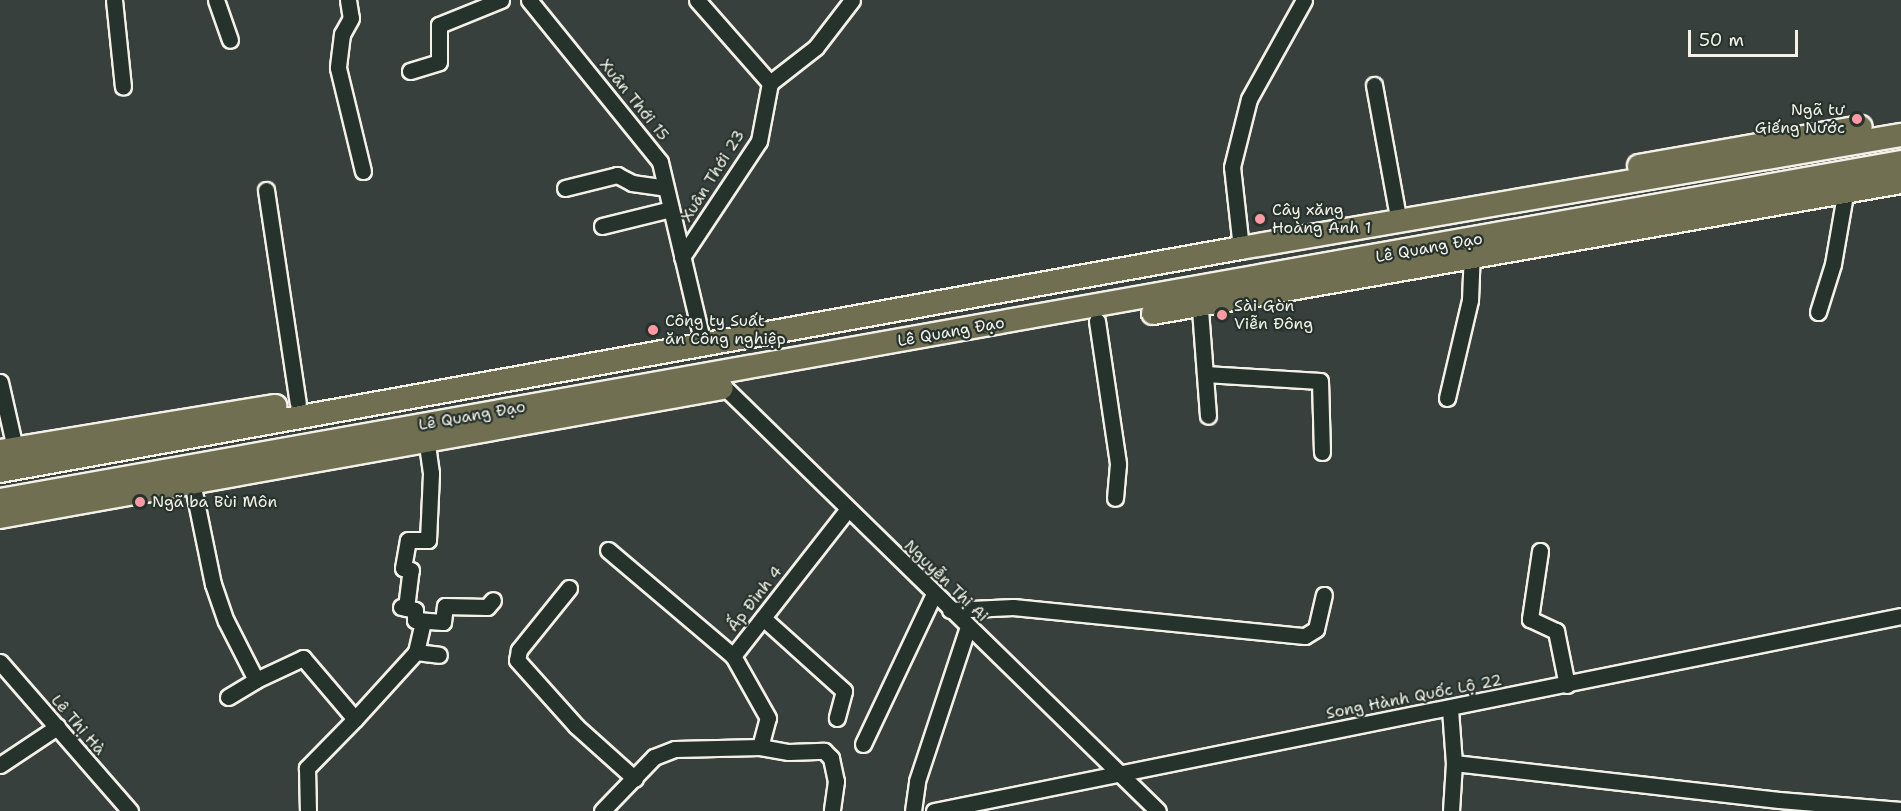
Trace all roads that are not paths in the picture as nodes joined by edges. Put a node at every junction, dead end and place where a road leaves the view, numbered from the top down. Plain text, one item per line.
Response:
1 (114, 0) edge
2 (216, 0) edge
3 (348, 0) edge
4 (501, 0) edge
5 (529, 0) edge
6 (698, 0) edge
7 (852, 0) edge
8 (1304, 0) edge
9 (230, 40) dead end
10 (410, 71) dead end
11 (770, 83) junction
12 (1374, 85) dead end
13 (123, 87) dead end
14 (1901, 120) edge
15 (1901, 135) edge
16 (1901, 162) edge
17 (363, 171) dead end
18 (1847, 181) junction
19 (1901, 182) edge
20 (566, 188) dead end
21 (666, 188) junction
22 (266, 190) dead end
23 (671, 209) junction
24 (1397, 216) junction
25 (602, 226) dead end
26 (1239, 241) junction
27 (1472, 250) junction
28 (682, 257) junction
29 (1200, 298) junction
30 (1818, 312) dead end
31 (1097, 321) junction
32 (701, 338) junction
33 (1205, 374) junction
34 (718, 381) junction
35 (0, 382) edge
36 (1447, 398) dead end
37 (298, 403) junction
38 (1208, 416) dead end
39 (427, 442) junction
40 (8, 450) edge
41 (1322, 452) dead end
42 (0, 471) edge
43 (192, 482) junction
44 (1116, 498) dead end
45 (0, 500) edge
46 (847, 510) junction
47 (0, 517) edge
48 (608, 550) dead end
49 (1540, 551) dead end
50 (569, 588) dead end
51 (934, 594) junction
52 (1324, 595) dead end
53 (493, 600) dead end
54 (950, 610) junction
55 (1901, 616) edge
56 (763, 618) junction
57 (423, 621) junction
58 (968, 627) junction
59 (416, 652) junction
60 (439, 655) dead end
61 (733, 656) junction
62 (0, 662) edge
63 (256, 680) junction
64 (1567, 685) junction
65 (228, 697) dead end
66 (1450, 709) junction
67 (837, 718) dead end
68 (355, 719) junction
69 (57, 728) junction
70 (863, 744) dead end
71 (760, 747) junction
72 (1454, 763) junction
73 (0, 765) edge
74 (1117, 771) junction
75 (634, 779) junction
76 (1761, 805) edge
77 (1840, 808) edge
78 (940, 810) edge
79 (1901, 810) edge
80 (130, 811) edge
81 (308, 811) edge
82 (602, 811) edge
83 (832, 811) edge
84 (913, 811) edge
85 (1158, 811) edge
86 (1451, 811) edge

1 - 13 street
2 - 9 street
3 - 17 street
4 - 10 street
5 - 21 street, Xuân Thới 15
6 - 11 street
7 - 11 street
8 - 26 street
11 - 28 street, Xuân Thới 23
12 - 24 street
14 - 24 highway, Lê Quang Đạo
15 - 24 highway, Lê Quang Đạo
16 - 18 highway, Lê Quang Đạo
18 - 19 highway, Lê Quang Đạo
18 - 27 highway, Lê Quang Đạo
18 - 30 street
20 - 21 street
21 - 23 street, Xuân Thới 15
22 - 37 street
23 - 25 street
23 - 28 street, Xuân Thới 15
24 - 26 highway, Lê Quang Đạo
26 - 32 highway, Lê Quang Đạo
27 - 29 highway, Lê Quang Đạo
27 - 36 street
28 - 32 street, Xuân Thới 15
29 - 31 highway, Lê Quang Đạo
29 - 33 street
29 - 34 highway, Lê Quang Đạo
31 - 34 highway, Lê Quang Đạo
31 - 44 street
32 - 37 highway, Lê Quang Đạo
32 - 42 highway, Lê Quang Đạo
33 - 38 street
33 - 41 street
34 - 39 highway, Lê Quang Đạo
34 - 45 highway, Lê Quang Đạo
34 - 46 street, Nguyễn Thị Ai
35 - 40 street
37 - 40 highway, Lê Quang Đạo
39 - 43 highway, Lê Quang Đạo
39 - 57 street
43 - 47 highway, Lê Quang Đạo
43 - 63 street
46 - 51 street, Nguyễn Thị Ai
46 - 56 street, Ấp Đình 4
48 - 61 street
49 - 64 street
50 - 75 street
51 - 54 street, Nguyễn Thị Ai
51 - 70 street
52 - 54 street
53 - 57 street
54 - 58 street, Nguyễn Thị Ai
55 - 64 street, Song Hành Quốc Lộ 22
56 - 61 street, Ấp Đình 4
56 - 67 street
57 - 59 street
58 - 74 street, Nguyễn Thị Ai
58 - 84 street
59 - 60 street
59 - 68 street
61 - 71 street, Ấp Đình 4
62 - 69 street, Lê Thị Hà
63 - 65 street
63 - 68 street
64 - 66 street, Song Hành Quốc Lộ 22
66 - 72 street
66 - 74 street, Song Hành Quốc Lộ 22
68 - 81 street
69 - 73 street
69 - 80 street, Lê Thị Hà
71 - 75 street
71 - 83 street
72 - 76 street
72 - 86 street
74 - 78 street, Song Hành Quốc Lộ 22
74 - 85 street, Nguyễn Thị Ai
75 - 82 street
76 - 77 street
77 - 79 street

